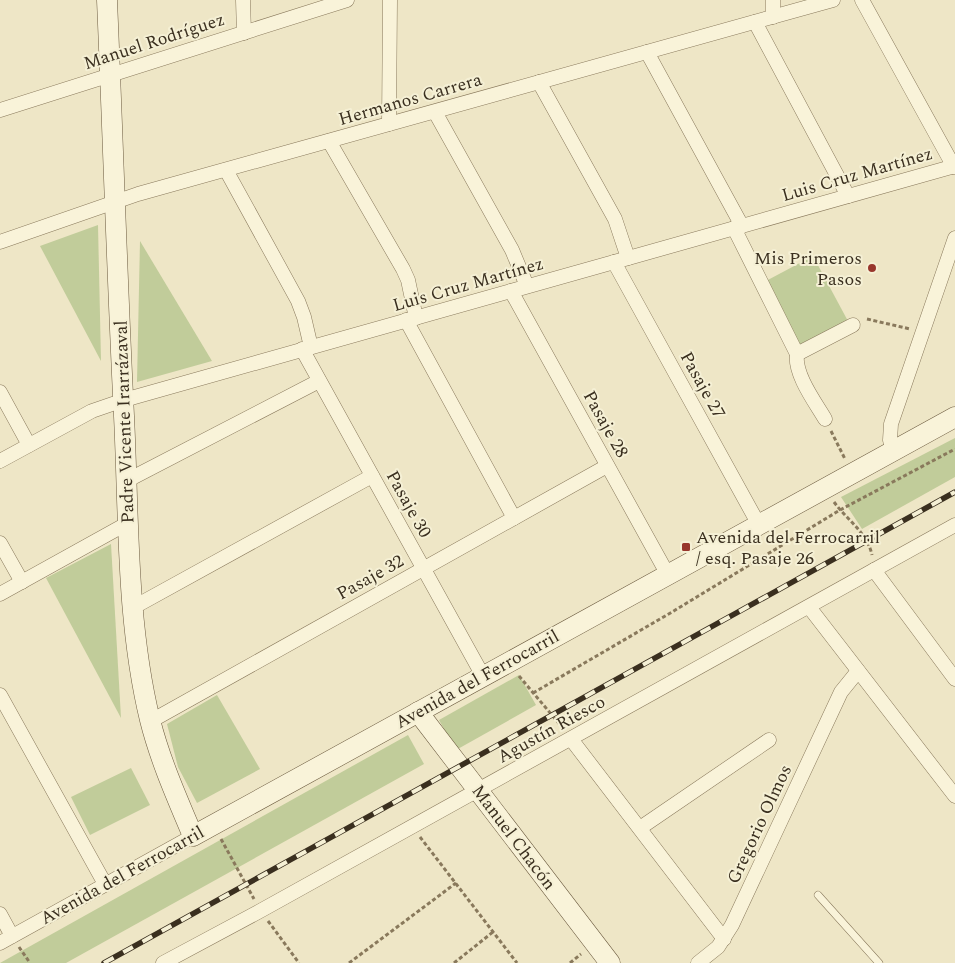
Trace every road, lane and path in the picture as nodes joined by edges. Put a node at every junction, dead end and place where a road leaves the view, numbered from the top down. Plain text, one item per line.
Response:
1 (107, 0) edge
2 (243, 0) edge
3 (347, 0) edge
4 (390, 0) edge
5 (773, 0) edge
6 (833, 0) edge
7 (862, 0) edge
8 (773, 17) junction
9 (755, 22) junction
10 (244, 33) junction
11 (647, 52) junction
12 (110, 75) junction
13 (539, 82) junction
14 (0, 110) edge
15 (435, 112) junction
16 (389, 124) junction
17 (330, 141) junction
18 (954, 166) edge
19 (226, 170) junction
20 (848, 196) junction
21 (116, 201) junction
22 (738, 227) junction
23 (955, 238) edge
24 (0, 242) edge
25 (628, 258) junction
26 (614, 262) junction
27 (527, 286) junction
28 (511, 291) junction
29 (411, 319) junction
30 (853, 325) joint
31 (922, 332) junction
32 (307, 348) junction
33 (797, 354) junction
34 (319, 381) junction
35 (0, 392) edge
36 (124, 400) junction
37 (955, 417) edge
38 (826, 419) joint
39 (29, 445) junction
40 (955, 449) edge
41 (893, 452) junction
42 (0, 462) edge
43 (607, 466) junction
44 (853, 474) junction
45 (372, 476) junction
46 (126, 482) junction
47 (826, 489) junction
48 (840, 510) junction
49 (514, 518) junction
50 (128, 524) junction
51 (759, 525) junction
52 (955, 525) edge
53 (0, 543) edge
54 (423, 569) junction
55 (874, 570) junction
56 (668, 575) junction
57 (22, 582) junction
58 (0, 594) edge
59 (134, 607) junction
60 (809, 607) junction
61 (508, 662) junction
62 (858, 671) junction
63 (483, 676) junction
64 (955, 679) edge
65 (532, 692) junction
66 (0, 695) edge
67 (418, 712) junction
68 (151, 721) junction
69 (572, 739) junction
70 (769, 740) dead end
71 (478, 790) junction
72 (955, 796) edge
73 (213, 824) junction
74 (413, 827) junction
75 (640, 828) junction
76 (193, 836) junction
77 (456, 883) junction
78 (106, 884) junction
79 (818, 894) dead end
80 (260, 911) junction
81 (0, 914) edge
82 (493, 932) junction
83 (6, 939) edge
84 (724, 939) junction
85 (164, 963) edge
86 (299, 963) edge
87 (349, 963) edge
88 (454, 963) edge
89 (517, 963) edge
90 (610, 963) edge
91 (698, 963) edge
92 (879, 963) edge

1 - 12 street, Padre Vicente Irarrázaval
2 - 10 street
3 - 10 street, Manuel Rodríguez
4 - 16 street
5 - 8 street
6 - 8 street, Hermanos Carrera
7 - 18 street
8 - 9 street, Hermanos Carrera
9 - 11 street, Hermanos Carrera
9 - 20 street
10 - 12 street, Manuel Rodríguez
11 - 13 street, Hermanos Carrera
11 - 22 street
12 - 14 street, Manuel Rodríguez
12 - 21 street, Padre Vicente Irarrázaval
13 - 15 street, Hermanos Carrera
13 - 25 street
15 - 16 street, Hermanos Carrera
15 - 27 street
16 - 17 street, Hermanos Carrera
17 - 19 street, Hermanos Carrera
17 - 29 street
18 - 20 street, Luis Cruz Martínez
19 - 21 street, Hermanos Carrera
19 - 32 street, Pasaje 30
20 - 22 street, Luis Cruz Martínez
21 - 24 street, Hermanos Carrera
21 - 36 street, Padre Vicente Irarrázaval
22 - 25 street, Luis Cruz Martínez
22 - 33 street
23 - 31 street
25 - 26 street, Luis Cruz Martínez
26 - 27 street, Luis Cruz Martínez
26 - 51 street, Pasaje 27
27 - 28 street, Luis Cruz Martínez
28 - 29 street, Luis Cruz Martínez
28 - 43 street, Pasaje 28
29 - 32 street, Luis Cruz Martínez
29 - 49 street
30 - 31 path
30 - 33 street
31 - 41 street
32 - 34 street, Pasaje 30
32 - 36 street, Luis Cruz Martínez
33 - 38 street
34 - 45 street, Pasaje 30
34 - 46 street
35 - 39 street
36 - 39 street, Luis Cruz Martínez
36 - 46 street, Padre Vicente Irarrázaval
37 - 41 street, Avenida del Ferrocarril
38 - 44 path
39 - 42 street, Luis Cruz Martínez
40 - 48 path
41 - 44 street, Avenida del Ferrocarril
43 - 49 street, Pasaje 32
43 - 56 street, Pasaje 28
44 - 47 street, Avenida del Ferrocarril
45 - 54 street, Pasaje 30
45 - 59 street
46 - 50 street, Padre Vicente Irarrázaval
47 - 48 path
47 - 51 street, Avenida del Ferrocarril
48 - 55 path
48 - 65 path
49 - 54 street, Pasaje 32
50 - 57 street
50 - 59 street, Padre Vicente Irarrázaval
51 - 56 street, Avenida del Ferrocarril
52 - 55 street, Agustín Riesco
53 - 57 street
54 - 63 street, Pasaje 30
54 - 68 street, Pasaje 32
55 - 60 street, Agustín Riesco
55 - 64 street
56 - 61 street, Avenida del Ferrocarril
57 - 58 street
59 - 68 street, Padre Vicente Irarrázaval
60 - 62 street
60 - 69 street, Agustín Riesco
61 - 63 street, Avenida del Ferrocarril
61 - 65 path
62 - 72 street
62 - 84 street, Gregorio Olmos
63 - 67 street, Avenida del Ferrocarril
65 - 69 path
66 - 78 street
67 - 71 street, Manuel Chacón
67 - 73 street, Avenida del Ferrocarril
68 - 76 street, Padre Vicente Irarrázaval
69 - 71 street, Agustín Riesco
69 - 75 street
70 - 75 street
71 - 74 street, Agustín Riesco
71 - 90 street, Manuel Chacón
73 - 76 street, Avenida del Ferrocarril
73 - 80 path
74 - 77 path
74 - 80 street, Agustín Riesco
75 - 84 street
76 - 78 street, Avenida del Ferrocarril
77 - 82 path
77 - 87 path
78 - 83 street, Avenida del Ferrocarril
79 - 92 lane
80 - 85 street, Agustín Riesco
80 - 86 path
81 - 83 street
82 - 88 path
82 - 89 path
84 - 91 street, Gregorio Olmos

